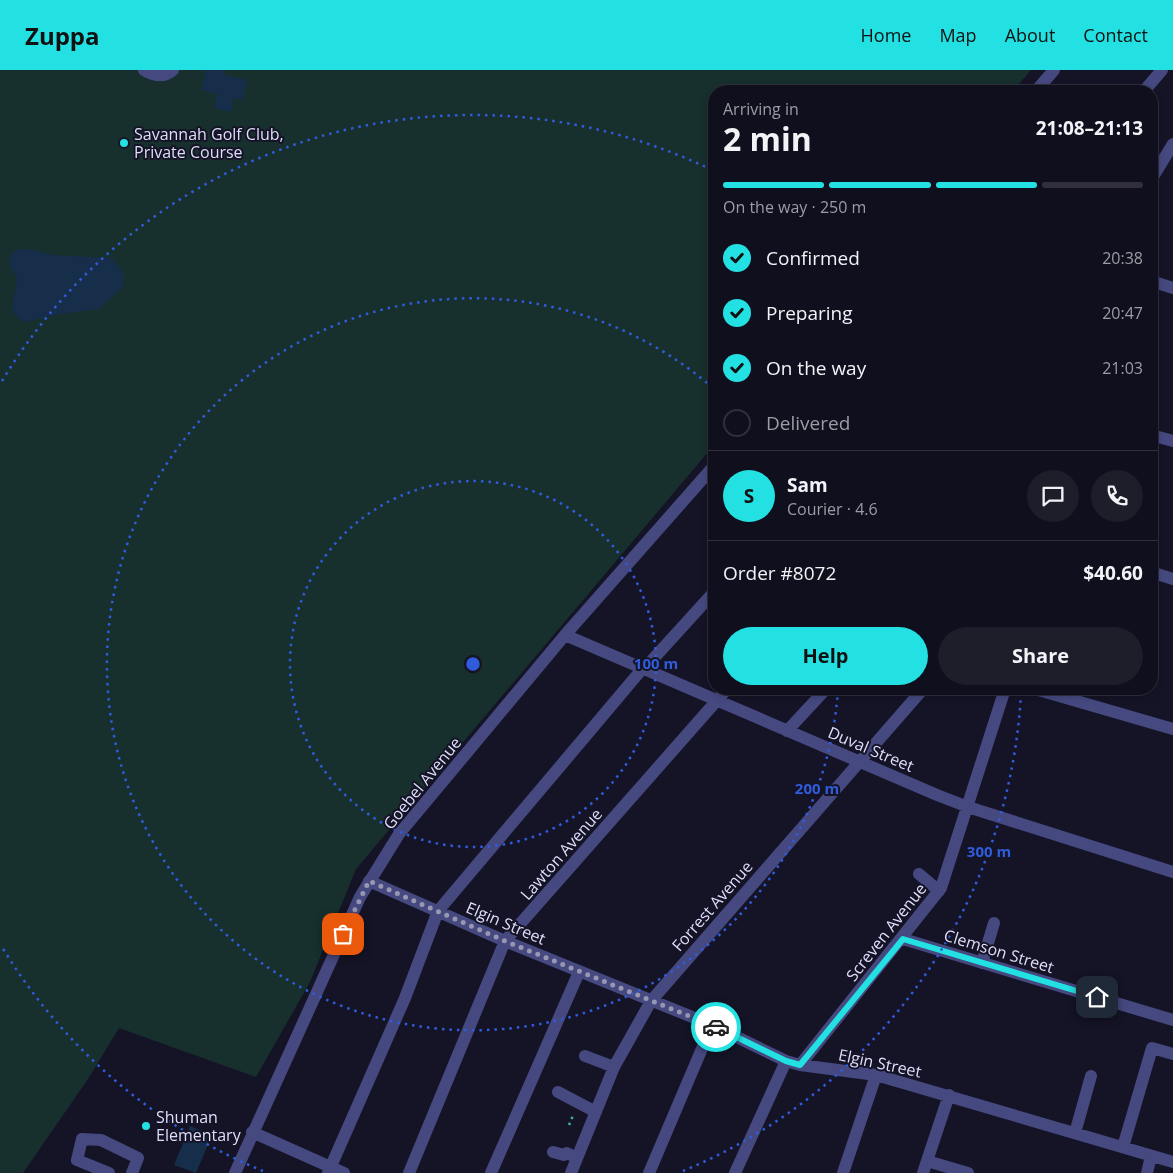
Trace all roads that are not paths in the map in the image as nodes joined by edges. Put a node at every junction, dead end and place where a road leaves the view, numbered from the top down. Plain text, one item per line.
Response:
1 (144, 70) edge
2 (173, 70) edge
3 (1054, 70) edge
4 (1162, 70) edge
5 (1041, 85) edge
6 (1149, 85) edge
7 (1173, 144) edge
8 (1158, 169) edge
9 (1158, 283) edge
10 (1173, 288) edge
11 (1158, 437) edge
12 (1173, 442) edge
13 (708, 473) edge
14 (1158, 574) edge
15 (1173, 579) edge
16 (708, 599) edge
17 (565, 634) junction
18 (644, 668) junction
19 (721, 695) edge
20 (820, 695) edge
21 (918, 695) edge
22 (1003, 695) edge
23 (1056, 695) edge
24 (717, 700) junction
25 (1173, 729) edge
26 (787, 731) junction
27 (859, 762) junction
28 (968, 807) junction
29 (1173, 872) edge
30 (919, 874) dead end
31 (369, 881) junction
32 (939, 892) junction
33 (438, 911) junction
34 (994, 923) dead end
35 (903, 939) junction
36 (505, 941) junction
37 (982, 963) junction
38 (580, 972) junction
39 (651, 1001) junction
40 (1173, 1020) edge
41 (712, 1025) junction
42 (1173, 1054) edge
43 (586, 1056) dead end
44 (786, 1061) junction
45 (800, 1065) junction
46 (614, 1067) junction
47 (876, 1075) junction
48 (1091, 1076) dead end
49 (558, 1092) dead end
50 (949, 1095) junction
51 (596, 1112) junction
52 (252, 1132) junction
53 (1075, 1133) junction
54 (1123, 1147) junction
55 (553, 1152) dead end
56 (1151, 1156) junction
57 (577, 1158) junction
58 (1173, 1162) edge
59 (925, 1167) edge
60 (329, 1170) edge
61 (109, 1173) edge
62 (132, 1173) edge
63 (235, 1173) edge
64 (344, 1173) edge
65 (409, 1173) edge
66 (491, 1173) edge
67 (571, 1173) edge
68 (649, 1173) edge
69 (735, 1173) edge
70 (843, 1173) edge
71 (968, 1173) edge
72 (1147, 1173) edge

1 - 2 street
3 - 5 street
4 - 6 street
7 - 8 street
9 - 10 street
11 - 12 street
13 - 17 street, Goebel Avenue
14 - 15 street
16 - 18 street
17 - 18 street, Duval Street
17 - 31 street, Goebel Avenue
18 - 24 street, Duval Street
18 - 33 street
19 - 24 street, Lawton Avenue
20 - 26 street
21 - 27 street, Forrest Avenue
22 - 28 street, Screven Avenue
23 - 25 street
24 - 26 street, Duval Street
24 - 36 street, Lawton Avenue
26 - 27 street, Duval Street
27 - 28 street, Duval Street
27 - 39 street, Forrest Avenue
28 - 29 street, Duval Street
28 - 32 street, Screven Avenue
30 - 32 street
31 - 33 street, Elgin Street
31 - 52 street, Goebel Avenue
32 - 35 street, Screven Avenue
33 - 36 street, Elgin Street
33 - 60 street
34 - 37 street
35 - 37 street, Clemson Street
35 - 45 street, Screven Avenue
36 - 38 street, Elgin Street
36 - 65 street, Lawton Avenue
37 - 40 street, Clemson Street
38 - 39 street, Elgin Street
38 - 66 street
39 - 41 street, Elgin Street
39 - 46 street, Forrest Avenue
41 - 44 street, Elgin Street
41 - 68 street
42 - 54 street
43 - 46 street
44 - 45 street, Elgin Street
44 - 69 street
45 - 47 street, Elgin Street
46 - 51 street, Forrest Avenue
47 - 50 street, Elgin Street
47 - 70 street
48 - 53 street
49 - 51 street
50 - 53 street, Elgin Street
50 - 59 street
51 - 57 street, Forrest Avenue
52 - 60 street
52 - 63 street, Goebel Avenue
53 - 54 street, Elgin Street
54 - 56 street, Elgin Street
55 - 57 street
56 - 58 street, Elgin Street
56 - 72 street
57 - 67 street, Forrest Avenue
59 - 71 street
60 - 64 street
61 - 62 street

